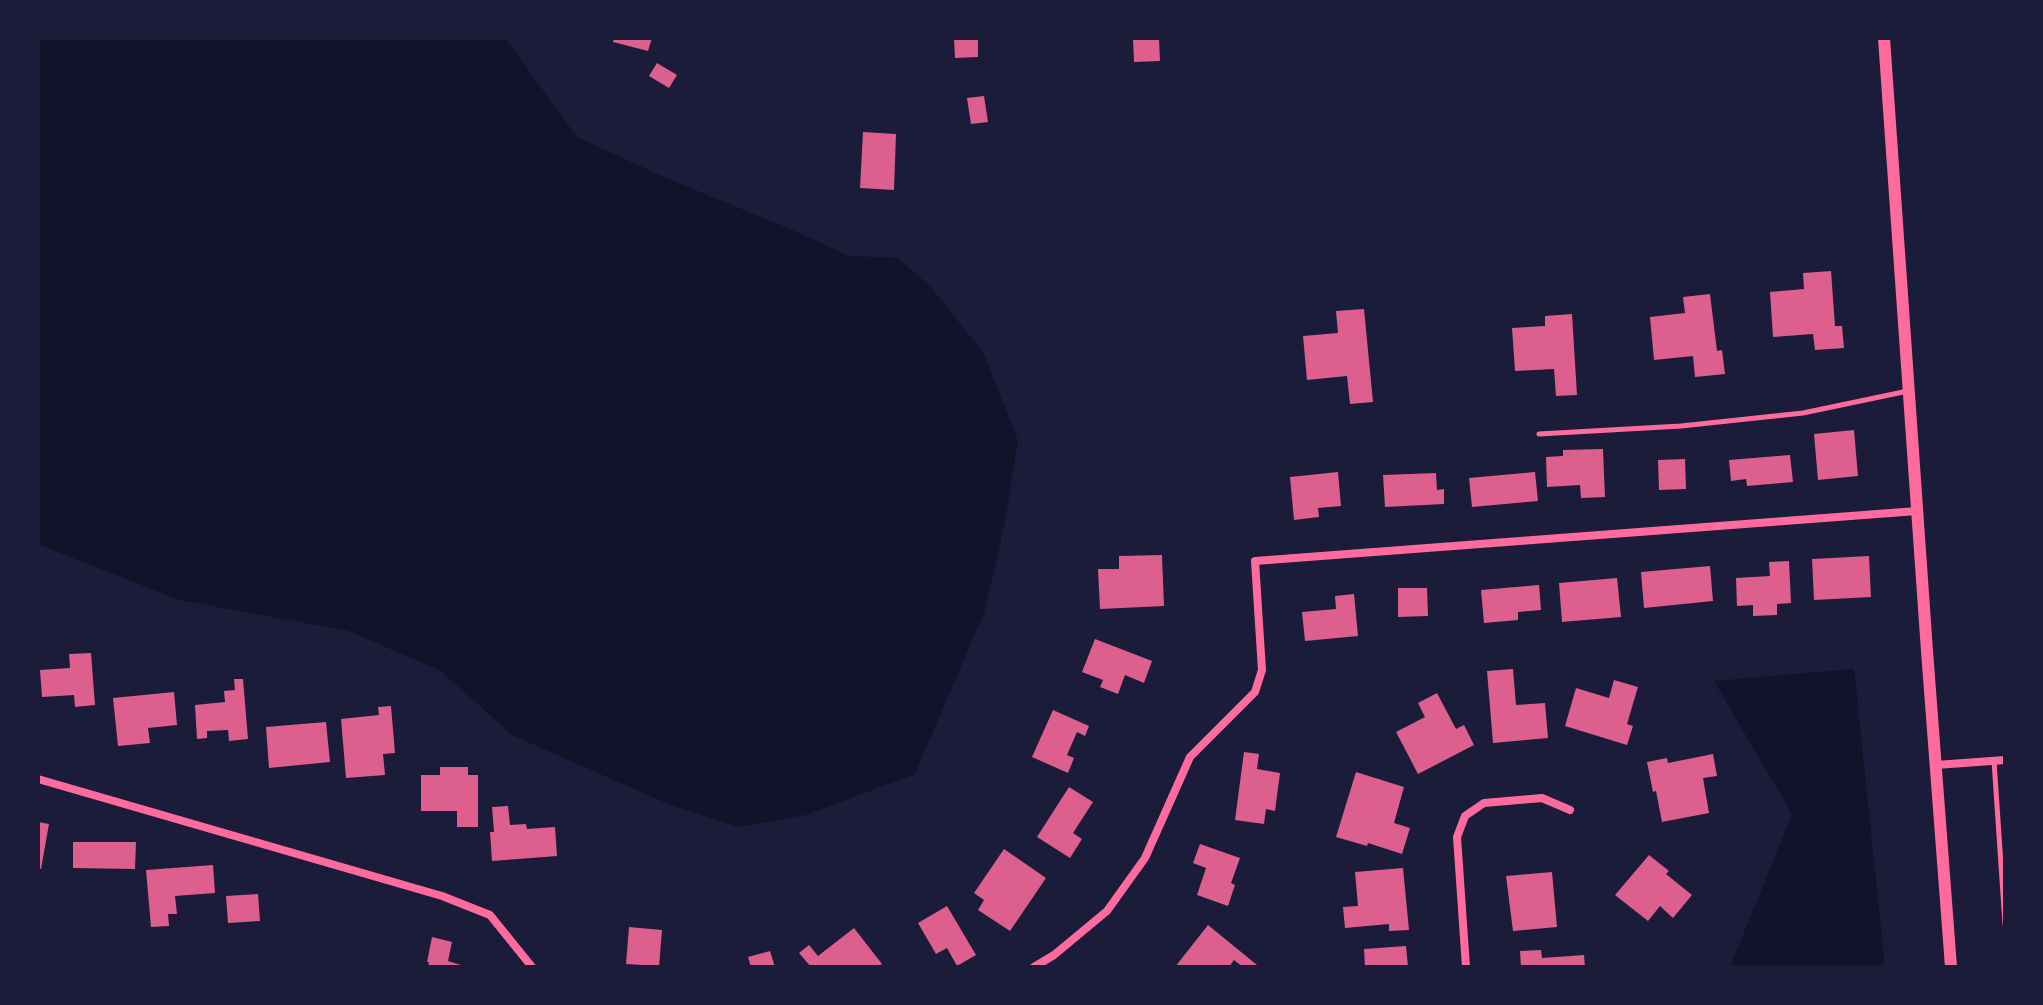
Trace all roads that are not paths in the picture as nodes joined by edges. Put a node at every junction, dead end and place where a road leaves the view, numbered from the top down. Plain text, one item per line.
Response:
1 (1884, 38) edge
2 (1908, 391) junction
3 (1539, 434) dead end
4 (1917, 511) junction
5 (2005, 760) edge
6 (1994, 761) junction
7 (1936, 765) junction
8 (38, 779) edge
9 (1570, 810) dead end
10 (2005, 924) edge
11 (532, 967) edge
12 (1034, 967) edge
13 (1466, 967) edge
14 (1951, 967) edge

1 - 2 street
2 - 3 lane
2 - 4 street
4 - 7 street
4 - 12 street
5 - 6 street
6 - 7 street
6 - 10 lane
7 - 14 street
8 - 11 street
9 - 13 street

